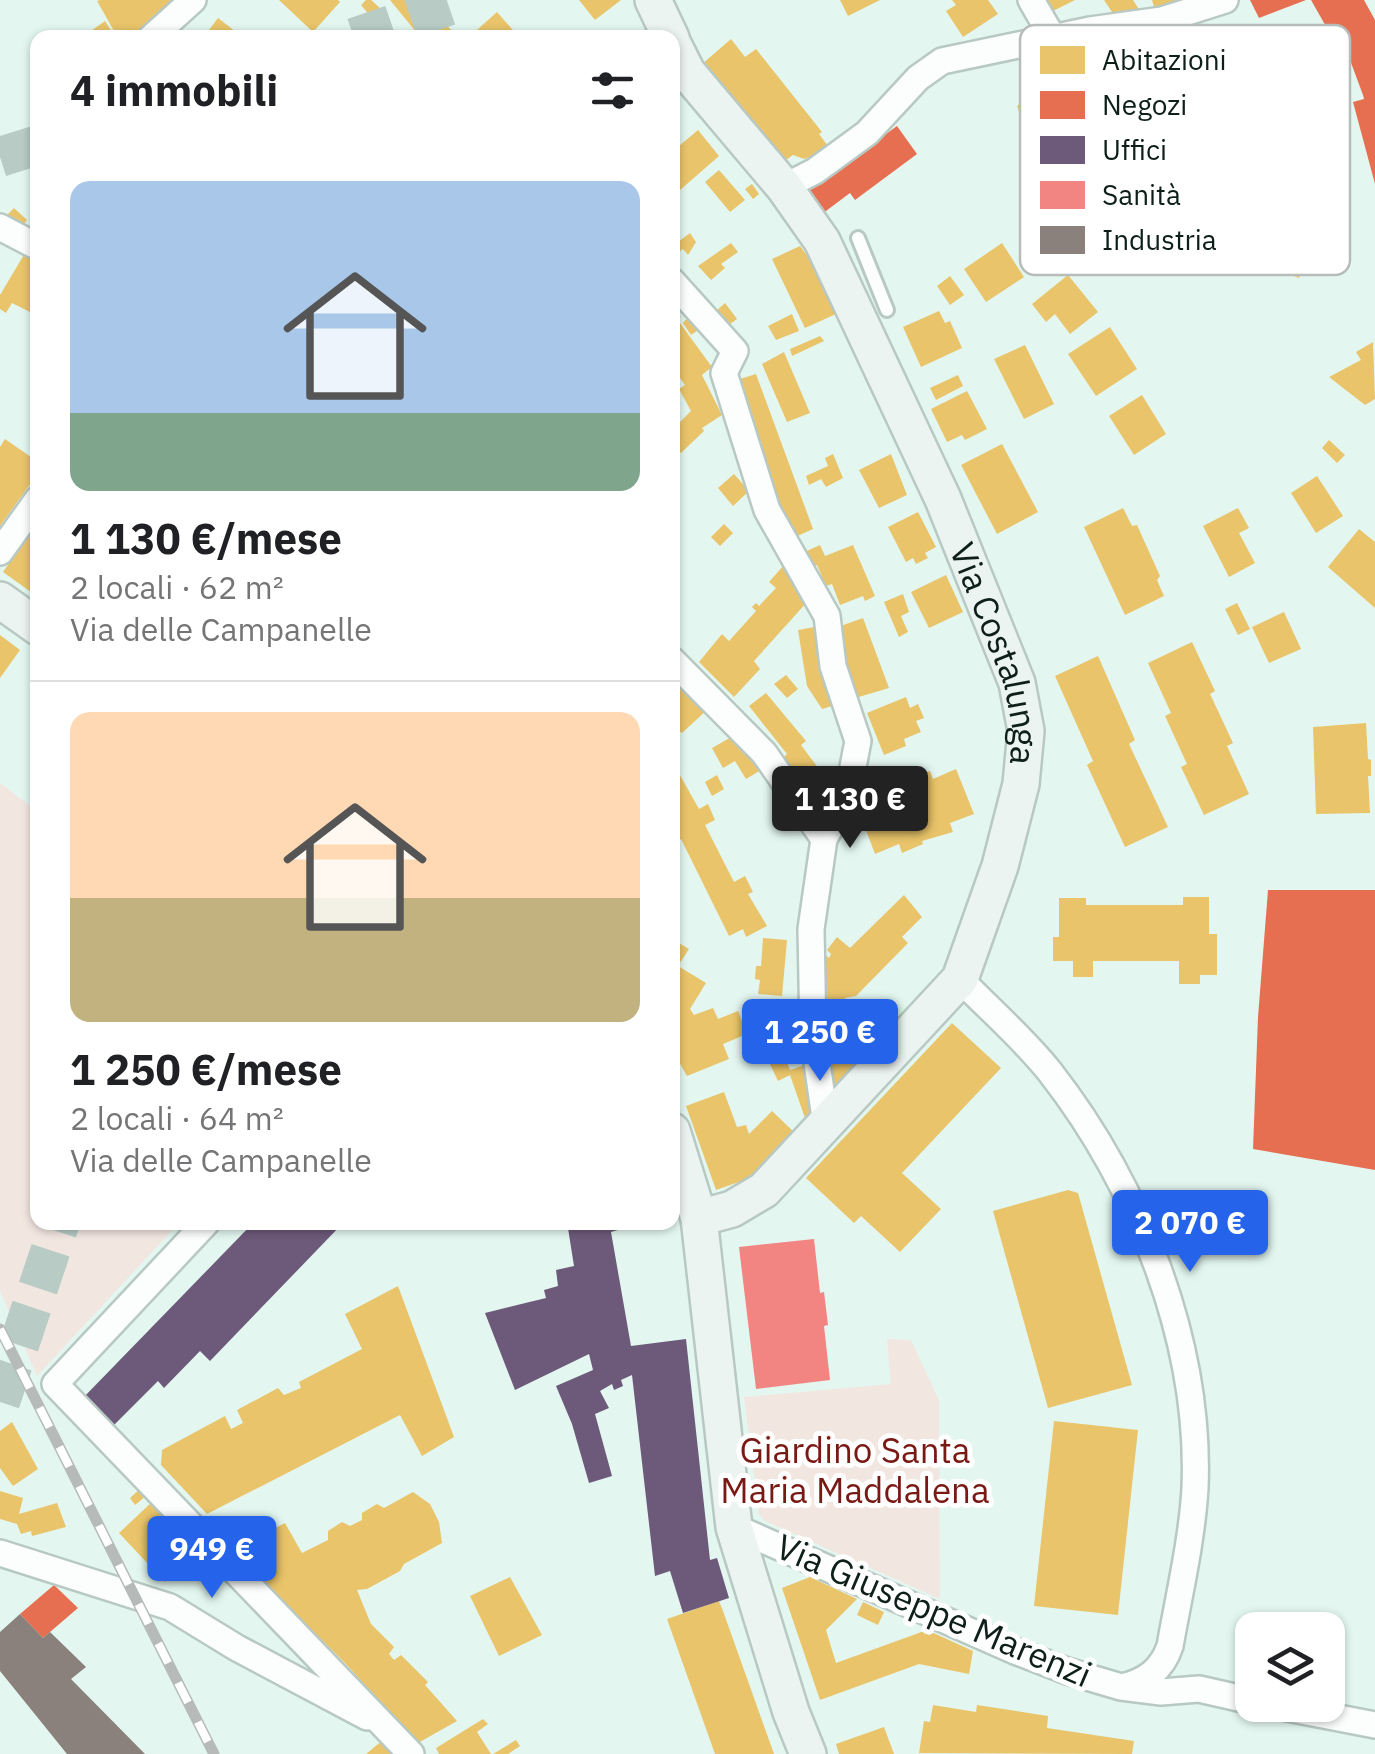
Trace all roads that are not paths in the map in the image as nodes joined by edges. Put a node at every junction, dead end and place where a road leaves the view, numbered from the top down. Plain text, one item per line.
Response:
1 (193, 0) edge
2 (653, 0) edge
3 (1031, 0) edge
4 (1225, 0) edge
5 (1045, 25) edge
6 (1132, 25) edge
7 (160, 30) edge
8 (667, 30) edge
9 (1020, 45) edge
10 (680, 57) edge
11 (784, 187) junction
12 (0, 227) edge
13 (858, 238) dead end
14 (30, 244) edge
15 (680, 290) edge
16 (887, 310) dead end
17 (30, 510) edge
18 (0, 552) edge
19 (0, 600) edge
20 (30, 621) edge
21 (680, 668) edge
22 (824, 839) junction
23 (960, 980) junction
24 (826, 1125) junction
25 (680, 1157) edge
26 (699, 1218) junction
27 (200, 1230) edge
28 (734, 1526) junction
29 (0, 1553) edge
30 (1170, 1646) junction
31 (1121, 1687) junction
32 (1198, 1689) junction
33 (1235, 1697) edge
34 (1345, 1719) edge
35 (1375, 1725) edge
36 (390, 1729) junction
37 (411, 1754) edge
38 (808, 1754) edge

1 - 7 street
2 - 8 street, Via Costalunga
3 - 5 street
4 - 6 street
9 - 11 street
10 - 11 street, Via Costalunga
11 - 23 street, Via Costalunga
12 - 14 street
13 - 16 lane
15 - 22 street
17 - 18 street
19 - 20 street
21 - 22 street
22 - 24 street
23 - 24 street, Via Costalunga
23 - 30 street
24 - 26 street, Via Costalunga
25 - 26 street
26 - 28 street
27 - 36 street
28 - 31 street, Via Giuseppe Marenzi
28 - 38 street
29 - 36 street
30 - 31 street
30 - 32 street
31 - 32 street, Via Giuseppe Marenzi
32 - 33 street, Via Giuseppe Marenzi
34 - 35 street
36 - 37 street

